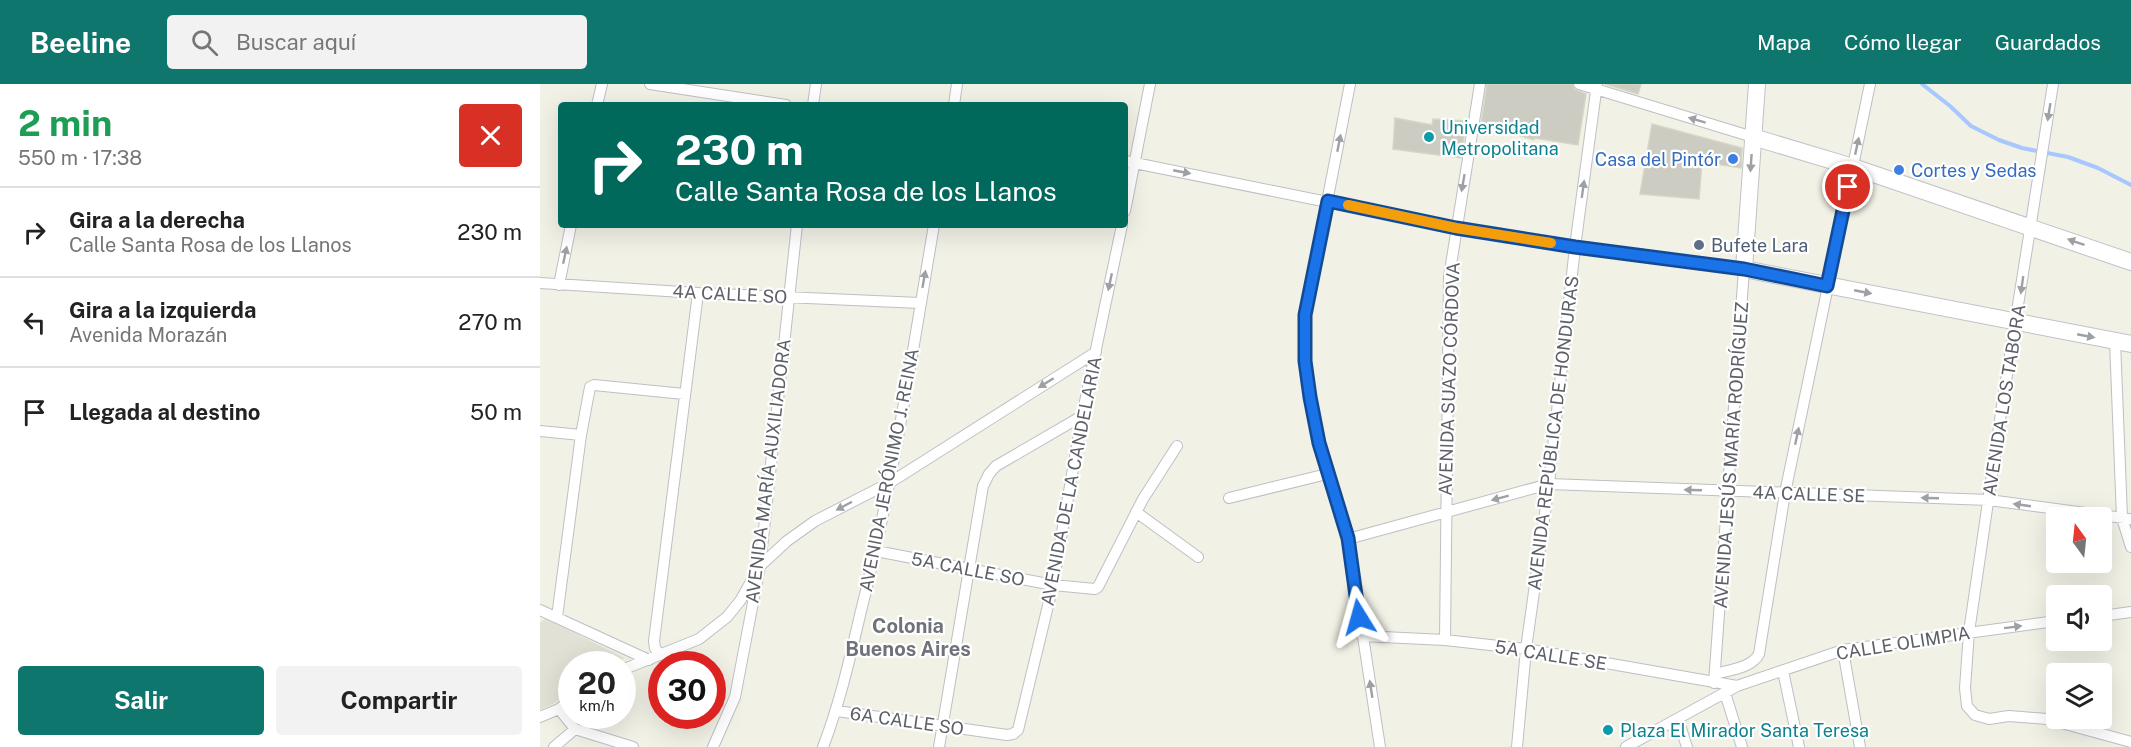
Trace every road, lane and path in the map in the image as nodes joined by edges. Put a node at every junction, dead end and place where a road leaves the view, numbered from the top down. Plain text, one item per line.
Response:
1 (602, 84) edge
2 (650, 84) edge
3 (816, 84) edge
4 (957, 84) edge
5 (1150, 84) edge
6 (1350, 84) edge
7 (1480, 84) edge
8 (1580, 84) edge
9 (1757, 84) edge
10 (1870, 84) edge
11 (2053, 84) edge
12 (1597, 86) edge
13 (598, 102) edge
14 (767, 102) edge
15 (813, 102) edge
16 (954, 102) edge
17 (1753, 137) junction
18 (1130, 162) edge
19 (1852, 167) junction
20 (1128, 181) edge
21 (1328, 201) junction
22 (2030, 227) junction
23 (571, 228) edge
24 (798, 228) edge
25 (932, 228) edge
26 (1121, 228) edge
27 (1456, 228) junction
28 (1575, 247) junction
29 (2131, 261) edge
30 (1744, 269) junction
31 (540, 284) edge
32 (559, 285) junction
33 (1827, 286) junction
34 (698, 293) junction
35 (788, 297) junction
36 (920, 303) junction
37 (2016, 322) junction
38 (2123, 343) edge
39 (1096, 351) junction
40 (684, 394) junction
41 (1082, 416) junction
42 (540, 431) edge
43 (581, 435) junction
44 (1177, 446) dead end
45 (1328, 474) junction
46 (891, 482) junction
47 (1549, 484) junction
48 (1729, 492) junction
49 (1785, 493) junction
50 (1229, 498) dead end
51 (1989, 500) junction
52 (1136, 512) junction
53 (1445, 513) junction
54 (2126, 519) edge
55 (1348, 538) junction
56 (2131, 547) edge
57 (876, 551) junction
58 (1198, 557) dead end
59 (760, 566) junction
60 (968, 568) junction
61 (1053, 585) junction
62 (540, 610) edge
63 (2131, 612) edge
64 (2112, 615) edge
65 (556, 617) junction
66 (2046, 622) edge
67 (1969, 632) junction
68 (1362, 636) junction
69 (1445, 640) junction
70 (1526, 649) junction
71 (1844, 650) junction
72 (657, 651) edge
73 (670, 651) edge
74 (648, 660) edge
75 (1783, 671) junction
76 (1714, 678) junction
77 (1737, 686) junction
78 (1725, 693) junction
79 (558, 710) edge
80 (837, 711) junction
81 (540, 717) edge
82 (1678, 719) junction
83 (943, 725) junction
84 (575, 729) joint
85 (1013, 734) joint
86 (2131, 742) edge
87 (554, 747) edge
88 (633, 747) edge
89 (713, 747) edge
90 (823, 747) edge
91 (939, 747) edge
92 (1380, 747) edge
93 (1517, 747) edge
94 (1626, 747) edge
95 (1687, 747) edge
96 (1742, 747) edge
97 (1799, 747) edge
98 (1860, 747) edge

1 - 13 street
2 - 14 street
3 - 15 street
4 - 16 street
5 - 18 street
21 -> 6 street
7 -> 27 street, AVENIDA SUAZO CÓRDOVA
8 - 12 street
9 - 17 street, AVENIDA JESÚS MARÍA RODRÍGUEZ
19 -> 10 street
11 -> 22 street, AVENIDA LOS TABORA
17 -> 12 street
28 -> 12 street, AVENIDA REPÚBLICA DE HONDURAS
17 - 19 street
17 -> 30 street, AVENIDA JESÚS MARÍA RODRÍGUEZ
18 - 20 street
18 -> 21 street
19 - 22 street
19 - 33 street
21 - 27 street
21 - 45 street
29 -> 22 street
22 -> 37 street, AVENIDA LOS TABORA
32 -> 23 street
24 - 35 street, AVENIDA MARÍA AUXILIADORA
36 -> 25 street, AVENIDA JERÓNIMO J. REINA
26 -> 39 street, AVENIDA DE LA CANDELARIA
27 - 28 street
27 - 53 street, AVENIDA SUAZO CÓRDOVA
28 - 30 street
28 - 47 street, AVENIDA REPÚBLICA DE HONDURAS
30 - 33 street
30 - 48 street, AVENIDA JESÚS MARÍA RODRÍGUEZ
31 - 32 street, 4A CALLE SO
32 - 34 street, 4A CALLE SO
33 -> 37 street
49 -> 33 street
34 - 35 street, 4A CALLE SO
34 - 40 street
35 - 36 street, 4A CALLE SO
35 - 59 street, AVENIDA MARÍA AUXILIADORA
36 - 46 street, AVENIDA JERÓNIMO J. REINA
37 -> 38 street
37 - 51 street, AVENIDA LOS TABORA
38 - 54 street
39 - 41 street, AVENIDA DE LA CANDELARIA
39 -> 46 street
40 - 43 street
40 - 72 street
41 - 60 street
41 - 61 street, AVENIDA DE LA CANDELARIA
42 - 43 street
43 - 65 street
44 - 52 street
45 - 50 street
45 - 55 street
46 - 57 street, AVENIDA JERÓNIMO J. REINA
46 -> 59 street
48 -> 47 street, 4A CALLE SE
47 -> 53 street, 4A CALLE SE
47 - 70 street, AVENIDA REPÚBLICA DE HONDURAS
48 - 49 street, 4A CALLE SE
48 - 76 street, AVENIDA JESÚS MARÍA RODRÍGUEZ
51 -> 49 street, 4A CALLE SE
49 - 76 street
54 -> 51 street, 4A CALLE SE
51 - 67 street, AVENIDA LOS TABORA
52 - 58 street
52 - 61 street, 5A CALLE SO
53 - 55 street, 4A CALLE SE
53 - 69 street, AVENIDA SUAZO CÓRDOVA
54 - 56 street
55 - 68 street
57 - 60 street, 5A CALLE SO
57 - 80 street, AVENIDA JERÓNIMO J. REINA
59 - 73 street
59 - 89 street, AVENIDA MARÍA AUXILIADORA
60 - 61 street, 5A CALLE SO
60 - 83 street
61 - 85 street, AVENIDA DE LA CANDELARIA
62 - 65 street
63 - 64 street
65 - 74 street
67 -> 66 street, CALLE OLIMPIA
67 - 71 street, CALLE OLIMPIA
67 - 86 street, AVENIDA LOS TABORA
68 - 69 street, 5A CALLE SE
92 -> 68 street
69 - 70 street, 5A CALLE SE
70 - 76 street, 5A CALLE SE
70 - 93 street, AVENIDA REPÚBLICA DE HONDURAS
71 - 75 street, CALLE OLIMPIA
71 - 98 street
75 - 77 street, CALLE OLIMPIA
75 - 97 street
76 - 77 street, 5A CALLE SE
77 - 78 street, CALLE OLIMPIA
78 - 82 street, CALLE OLIMPIA
78 - 96 street
79 - 81 street
80 - 83 street, 6A CALLE SO
80 - 90 street, AVENIDA JERÓNIMO J. REINA
82 - 94 street, CALLE OLIMPIA
82 - 95 street
83 - 85 street, 6A CALLE SO
83 - 91 street
84 - 87 street
84 - 88 street

